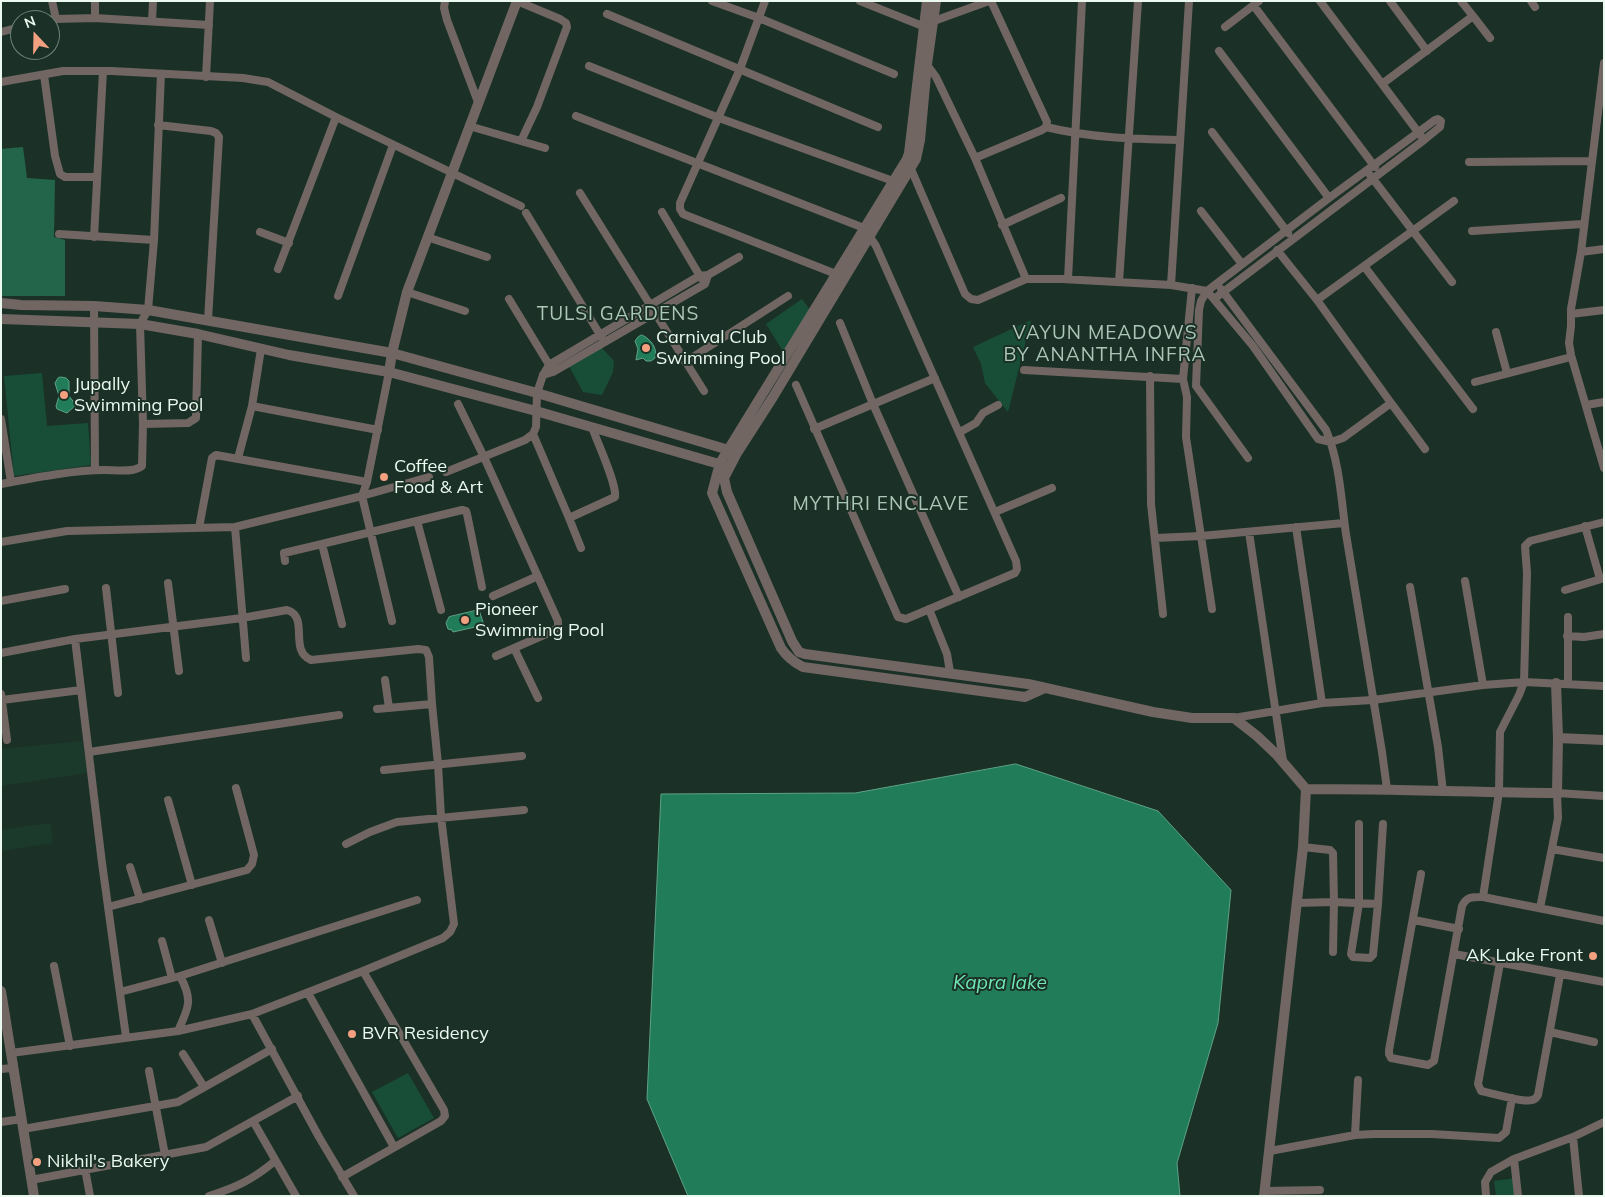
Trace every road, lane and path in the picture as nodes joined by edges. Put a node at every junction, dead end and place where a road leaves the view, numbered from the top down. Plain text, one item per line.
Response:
1 (95, 1) edge
2 (153, 1) edge
3 (210, 1) edge
4 (445, 1) edge
5 (517, 1) edge
6 (712, 1) edge
7 (765, 1) edge
8 (860, 1) edge
9 (928, 1) edge
10 (936, 1) edge
11 (990, 1) edge
12 (1082, 1) edge
13 (1138, 1) edge
14 (1189, 1) edge
15 (1320, 1) edge
16 (1390, 1) edge
17 (1461, 1) edge
18 (1257, 3) edge
19 (607, 14) dead end
20 (1472, 16) junction
21 (94, 18) junction
22 (759, 18) junction
23 (60, 20) edge
24 (152, 21) junction
25 (934, 21) junction
26 (208, 25) junction
27 (924, 27) junction
28 (1225, 27) dead end
29 (1490, 38) dead end
30 (1219, 51) dead end
31 (1427, 51) junction
32 (924, 62) junction
33 (1604, 63) edge
34 (589, 66) dead end
35 (740, 69) junction
36 (103, 71) junction
37 (44, 74) junction
38 (161, 74) junction
39 (894, 74) dead end
40 (206, 77) junction
41 (1, 82) edge
42 (1382, 84) junction
43 (1602, 97) edge
44 (478, 102) junction
45 (576, 116) dead end
46 (336, 117) junction
47 (719, 118) junction
48 (158, 126) junction
49 (469, 126) junction
50 (878, 126) dead end
51 (1046, 127) junction
52 (1212, 132) dead end
53 (1418, 132) junction
54 (1075, 134) junction
55 (1128, 138) junction
56 (1180, 140) junction
57 (1424, 140) junction
58 (521, 141) junction
59 (393, 145) junction
60 (545, 148) dead end
61 (975, 158) junction
62 (1591, 161) junction
63 (1469, 162) dead end
64 (699, 163) junction
65 (1373, 165) junction
66 (911, 169) junction
67 (1366, 170) junction
68 (1380, 172) junction
69 (452, 173) junction
70 (97, 177) junction
71 (1373, 178) junction
72 (893, 181) junction
73 (580, 192) dead end
74 (1061, 198) dead end
75 (1329, 198) junction
76 (1454, 200) dead end
77 (521, 206) dead end
78 (1201, 211) dead end
79 (662, 212) dead end
80 (526, 214) dead end
81 (1583, 224) junction
82 (1002, 225) junction
83 (1414, 230) junction
84 (1286, 231) junction
85 (1472, 231) dead end
86 (260, 232) dead end
87 (867, 232) junction
88 (59, 234) dead end
89 (94, 237) junction
90 (427, 237) junction
91 (1293, 238) junction
92 (154, 240) junction
93 (288, 243) junction
94 (1604, 249) edge
95 (1277, 250) junction
96 (1581, 252) junction
97 (487, 257) dead end
98 (739, 257) dead end
99 (1242, 264) junction
100 (1364, 266) junction
101 (278, 269) dead end
102 (836, 274) junction
103 (700, 276) junction
104 (708, 276) junction
105 (1026, 279) junction
106 (1068, 279) junction
107 (1119, 282) junction
108 (1452, 282) dead end
109 (705, 284) junction
110 (1217, 284) junction
111 (1171, 285) junction
112 (1192, 288) junction
113 (1208, 291) junction
114 (407, 292) junction
115 (1224, 292) junction
116 (338, 296) dead end
117 (788, 296) dead end
118 (509, 299) dead end
119 (1214, 299) junction
120 (1316, 300) junction
121 (1, 303) edge
122 (649, 305) junction
123 (94, 306) junction
124 (148, 310) junction
125 (1604, 310) edge
126 (464, 311) dead end
127 (654, 313) junction
128 (1571, 314) junction
129 (1, 319) edge
130 (208, 320) junction
131 (94, 321) junction
132 (140, 324) junction
133 (840, 324) dead end
134 (1496, 332) dead end
135 (198, 334) junction
136 (602, 339) junction
137 (261, 349) junction
138 (392, 353) junction
139 (1571, 357) junction
140 (684, 362) junction
141 (551, 368) junction
142 (1024, 370) dead end
143 (389, 372) junction
144 (1507, 374) junction
145 (1150, 376) junction
146 (935, 378) junction
147 (1183, 379) junction
148 (1474, 382) dead end
149 (796, 385) dead end
150 (704, 391) dead end
151 (537, 393) junction
152 (1604, 402) edge
153 (1391, 403) junction
154 (458, 404) dead end
155 (873, 404) junction
156 (998, 405) dead end
157 (1586, 405) junction
158 (252, 406) junction
159 (1473, 410) dead end
160 (536, 411) junction
161 (1, 419) edge
162 (143, 424) junction
163 (592, 427) junction
164 (814, 428) junction
165 (378, 430) junction
166 (960, 432) junction
167 (533, 434) junction
168 (1331, 442) junction
169 (1425, 450) dead end
170 (732, 452) junction
171 (484, 457) junction
172 (238, 458) junction
173 (1248, 458) dead end
174 (725, 465) junction
175 (1604, 468) edge
176 (94, 470) junction
177 (446, 472) dead end
178 (429, 477) dead end
179 (11, 482) junction
180 (367, 482) junction
181 (1, 484) edge
182 (1052, 488) dead end
183 (362, 496) junction
184 (995, 512) junction
185 (570, 518) junction
186 (417, 521) junction
187 (1604, 522) edge
188 (1344, 523) junction
189 (1585, 526) junction
190 (236, 527) junction
191 (1296, 527) junction
192 (198, 528) junction
193 (1248, 532) junction
194 (370, 533) junction
195 (1201, 536) junction
196 (1155, 538) junction
197 (1, 542) edge
198 (322, 544) junction
199 (581, 548) dead end
200 (285, 561) dead end
201 (538, 576) junction
202 (1602, 578) edge
203 (1466, 580) dead end
204 (168, 583) dead end
205 (482, 587) dead end
206 (1410, 587) dead end
207 (106, 588) dead end
208 (65, 589) dead end
209 (1565, 590) dead end
210 (493, 596) dead end
211 (959, 597) junction
212 (1, 601) edge
213 (929, 609) junction
214 (1212, 609) dead end
215 (441, 610) dead end
216 (1163, 614) dead end
217 (1568, 617) dead end
218 (242, 618) junction
219 (392, 621) dead end
220 (342, 624) dead end
221 (173, 627) junction
222 (112, 634) junction
223 (1604, 634) edge
224 (1567, 636) junction
225 (75, 639) junction
226 (514, 648) junction
227 (799, 652) junction
228 (1, 653) edge
229 (496, 656) dead end
230 (246, 658) dead end
231 (790, 659) junction
232 (179, 670) dead end
233 (950, 672) junction
234 (385, 680) dead end
235 (1524, 682) junction
236 (1556, 683) junction
237 (1568, 683) junction
238 (1483, 685) junction
239 (1604, 686) edge
240 (1045, 688) junction
241 (81, 690) junction
242 (118, 692) dead end
243 (1428, 692) junction
244 (2, 697) edge
245 (538, 698) dead end
246 (1373, 700) junction
247 (1322, 703) junction
248 (432, 704) junction
249 (389, 708) junction
250 (377, 709) dead end
251 (1276, 711) junction
252 (339, 715) dead end
253 (1234, 718) junction
254 (1558, 738) junction
255 (7, 740) dead end
256 (1604, 740) edge
257 (89, 752) junction
258 (522, 756) dead end
259 (1283, 761) junction
260 (438, 764) junction
261 (384, 770) dead end
262 (236, 788) dead end
263 (1387, 789) junction
264 (1306, 790) junction
265 (1443, 792) junction
266 (1498, 792) junction
267 (1557, 793) junction
268 (1604, 796) edge
269 (168, 800) dead end
270 (524, 810) dead end
271 (442, 817) junction
272 (1359, 824) dead end
273 (1384, 824) dead end
274 (346, 844) dead end
275 (1302, 847) junction
276 (1552, 848) junction
277 (1604, 858) edge
278 (130, 867) dead end
279 (1421, 874) dead end
280 (192, 885) junction
281 (1483, 897) junction
282 (140, 898) junction
283 (417, 900) dead end
284 (1334, 902) junction
285 (1296, 903) junction
286 (1359, 903) junction
287 (1378, 904) junction
288 (108, 907) junction
289 (1540, 908) junction
290 (209, 920) dead end
291 (1414, 920) junction
292 (1604, 921) edge
293 (1459, 929) junction
294 (162, 940) dead end
295 (1333, 952) dead end
296 (1454, 954) junction
297 (222, 963) junction
298 (1500, 963) junction
299 (54, 966) dead end
300 (363, 971) junction
301 (1560, 975) junction
302 (176, 977) junction
303 (1604, 982) edge
304 (1, 991) edge
305 (120, 992) junction
306 (308, 993) junction
307 (252, 1014) junction
308 (178, 1031) junction
309 (1550, 1032) junction
310 (126, 1037) junction
311 (1594, 1042) dead end
312 (70, 1046) junction
313 (272, 1049) junction
314 (11, 1054) junction
315 (183, 1054) dead end
316 (13, 1068) junction
317 (1, 1069) edge
318 (149, 1071) dead end
319 (1358, 1080) dead end
320 (204, 1087) junction
321 (298, 1096) junction
322 (1512, 1098) junction
323 (154, 1106) junction
324 (253, 1121) junction
325 (1, 1122) edge
326 (1604, 1122) edge
327 (23, 1124) junction
328 (1356, 1135) junction
329 (1573, 1137) junction
330 (394, 1147) junction
331 (1270, 1151) junction
332 (165, 1155) junction
333 (1514, 1159) junction
334 (275, 1160) junction
335 (85, 1169) junction
336 (342, 1177) junction
337 (31, 1180) junction
338 (1320, 1190) dead end
339 (236, 1192) edge
340 (1264, 1193) edge
341 (34, 1196) edge
342 (90, 1196) edge
343 (209, 1196) edge
344 (296, 1196) edge
345 (354, 1196) edge
346 (1486, 1196) edge
347 (1518, 1196) edge
348 (1579, 1196) edge

1 - 21 street
2 - 24 street
3 - 26 street
4 - 44 street
5 - 44 street
5 - 58 street
6 - 22 street
7 - 22 street
8 - 27 street
9 - 27 street
10 - 25 street
11 - 25 street
11 - 51 street
12 - 54 street
13 - 55 street
14 - 56 street
15 - 42 street
16 - 31 street
17 - 20 street
18 - 28 street
18 - 65 street
19 - 35 street
20 - 29 street
20 - 31 street
21 - 23 street
21 - 24 street
22 - 35 street
22 - 39 street
24 - 26 street
25 - 32 street
26 - 40 street
27 - 32 street
30 - 75 street
31 - 42 street
32 - 61 street
32 - 66 street
32 - 72 street
33 - 43 street
34 - 47 street
35 - 47 street
35 - 50 street
36 - 37 street
36 - 38 street
36 - 70 street
37 - 41 street
37 - 70 street
38 - 40 street
38 - 48 street
40 - 46 street
42 - 53 street
43 - 62 street
44 - 49 street
45 - 64 street
46 - 59 street
46 - 93 street
47 - 64 street
47 - 72 street
48 - 92 street
48 - 130 street
49 - 58 street
49 - 69 street
51 - 54 street
51 - 61 street
52 - 84 street
53 - 57 street
53 - 57 street
53 - 65 street
54 - 55 street
54 - 106 street
55 - 56 street
55 - 107 street
56 - 111 street
57 - 68 street
58 - 60 street
59 - 69 street
59 - 116 street
61 - 82 street
62 - 63 street
62 - 81 street
64 - 87 street
64 - 102 street
65 - 67 street
65 - 68 street
66 - 87 street
66 - 105 street
67 - 71 street
67 - 75 street
68 - 71 street
69 - 77 street
69 - 90 street
70 - 89 street
71 - 83 street
71 - 91 street
72 - 87 street
73 - 122 street
74 - 82 street
75 - 84 street
76 - 83 street
78 - 99 street
79 - 103 street
80 - 136 street
81 - 85 street
81 - 96 street
82 - 105 street
83 - 100 street
83 - 108 street
84 - 91 street
84 - 99 street
86 - 93 street
87 - 102 street
87 - 146 street
87 - 170 street
88 - 89 street
89 - 92 street
90 - 97 street
90 - 114 street
91 - 95 street
92 - 124 street
93 - 101 street
94 - 96 street
95 - 115 street
95 - 120 street
96 - 128 street
98 - 104 street
99 - 110 street
100 - 120 street
100 - 159 street
102 - 170 street
103 - 104 street
103 - 109 street
103 - 122 street
104 - 109 street
105 - 106 street
106 - 107 street
107 - 111 street
109 - 127 street
110 - 113 street
110 - 115 street
111 - 112 street
112 - 113 street
112 - 147 street
113 - 119 street
113 - 173 street
114 - 126 street
114 - 138 street
115 - 119 street
115 - 168 street
117 - 140 street
118 - 141 street
119 - 168 street
120 - 153 street
121 - 123 street
122 - 127 street
122 - 136 street
123 - 124 street
123 - 131 street
124 - 130 street
124 - 132 street
125 - 128 street
127 - 136 street
127 - 140 street
128 - 139 street
129 - 131 street
130 - 138 street
131 - 132 street
131 - 176 street
132 - 135 street
132 - 162 street
133 - 155 street
134 - 144 street
135 - 137 street
135 - 162 street
136 - 141 street
137 - 143 street
137 - 158 street
138 - 143 street
138 - 151 street
139 - 144 street
139 - 157 street
140 - 150 street
141 - 151 street
142 - 145 street
143 - 160 street
143 - 165 street
144 - 148 street
145 - 147 street
145 - 196 street
146 - 155 street
146 - 166 street
147 - 195 street
149 - 164 street
151 - 160 street
151 - 170 street
152 - 157 street
153 - 168 street
153 - 169 street
154 - 171 street
155 - 164 street
155 - 211 street
156 - 166 street
157 - 175 street
158 - 165 street
158 - 172 street
160 - 163 street
160 - 167 street
161 - 179 street
162 - 176 street
163 - 174 street
163 - 185 street
164 - 213 street
165 - 180 street
166 - 184 street
167 - 171 street
167 - 185 street
168 - 188 street
170 - 174 street
171 - 177 street
171 - 201 street
172 - 180 street
172 - 192 street
174 - 227 street
174 - 231 street
176 - 179 street
178 - 183 street
179 - 181 street
180 - 183 street
182 - 184 street
183 - 190 street
183 - 194 street
184 - 211 street
185 - 199 street
186 - 194 street
186 - 205 street
186 - 215 street
187 - 189 street
188 - 191 street
188 - 246 street
189 - 202 street
189 - 235 street
190 - 192 street
190 - 218 street
191 - 193 street
191 - 247 street
192 - 197 street
193 - 195 street
193 - 251 street
194 - 198 street
194 - 219 street
195 - 196 street
195 - 214 street
196 - 216 street
198 - 200 street
198 - 220 street
201 - 210 street
201 - 226 street
202 - 209 street
203 - 238 street
204 - 221 street
206 - 243 street
207 - 222 street
208 - 212 street
211 - 213 street
213 - 233 street
217 - 224 street
218 - 221 street
218 - 230 street
218 - 248 street
221 - 222 street
221 - 232 street
222 - 225 street
222 - 242 street
223 - 224 street
224 - 237 street
225 - 228 street
225 - 241 street
226 - 229 street
226 - 245 street
227 - 231 street
227 - 233 street
231 - 240 street
233 - 240 street
234 - 249 street
235 - 236 street
235 - 238 street
235 - 266 street
236 - 237 street
236 - 254 street
237 - 239 street
238 - 243 street
240 - 253 street
241 - 244 street
241 - 257 street
243 - 246 street
243 - 265 street
244 - 255 street
246 - 247 street
246 - 263 street
247 - 251 street
248 - 249 street
248 - 260 street
249 - 250 street
251 - 253 street
251 - 259 street
252 - 257 street
253 - 259 street
254 - 256 street
254 - 267 street
257 - 288 street
258 - 260 street
259 - 264 street
260 - 261 street
260 - 271 street
262 - 280 street
263 - 264 street
263 - 265 street
264 - 275 street
265 - 266 street
266 - 267 street
266 - 281 street
267 - 268 street
267 - 276 street
269 - 280 street
270 - 271 street
271 - 274 street
271 - 300 street
272 - 286 street
273 - 287 street
275 - 284 street
275 - 285 street
276 - 277 street
276 - 289 street
278 - 282 street
279 - 291 street
280 - 282 street
281 - 289 street
281 - 293 street
282 - 288 street
283 - 297 street
284 - 285 street
284 - 286 street
284 - 295 street
285 - 331 street
286 - 287 street
286 - 287 street
288 - 305 street
289 - 292 street
290 - 297 street
291 - 293 street
291 - 296 street
293 - 296 street
294 - 302 street
296 - 298 street
297 - 302 street
298 - 301 street
298 - 322 street
299 - 312 street
300 - 306 street
300 - 330 street
301 - 303 street
301 - 309 street
302 - 305 street
302 - 308 street
304 - 314 street
305 - 310 street
306 - 307 street
306 - 330 street
307 - 308 street
307 - 313 street
308 - 310 street
309 - 311 street
309 - 322 street
310 - 312 street
312 - 314 street
313 - 320 street
313 - 321 street
314 - 316 street
315 - 320 street
316 - 317 street
316 - 327 street
318 - 323 street
319 - 328 street
320 - 323 street
321 - 324 street
321 - 336 street
322 - 328 street
323 - 327 street
323 - 332 street
324 - 332 street
324 - 334 street
325 - 327 street
326 - 329 street
327 - 337 street
328 - 331 street
329 - 333 street
329 - 348 street
330 - 336 street
331 - 340 street
332 - 335 street
333 - 346 street
333 - 347 street
334 - 339 street
334 - 344 street
335 - 337 street
335 - 342 street
336 - 345 street
337 - 341 street
338 - 340 street
339 - 343 street

